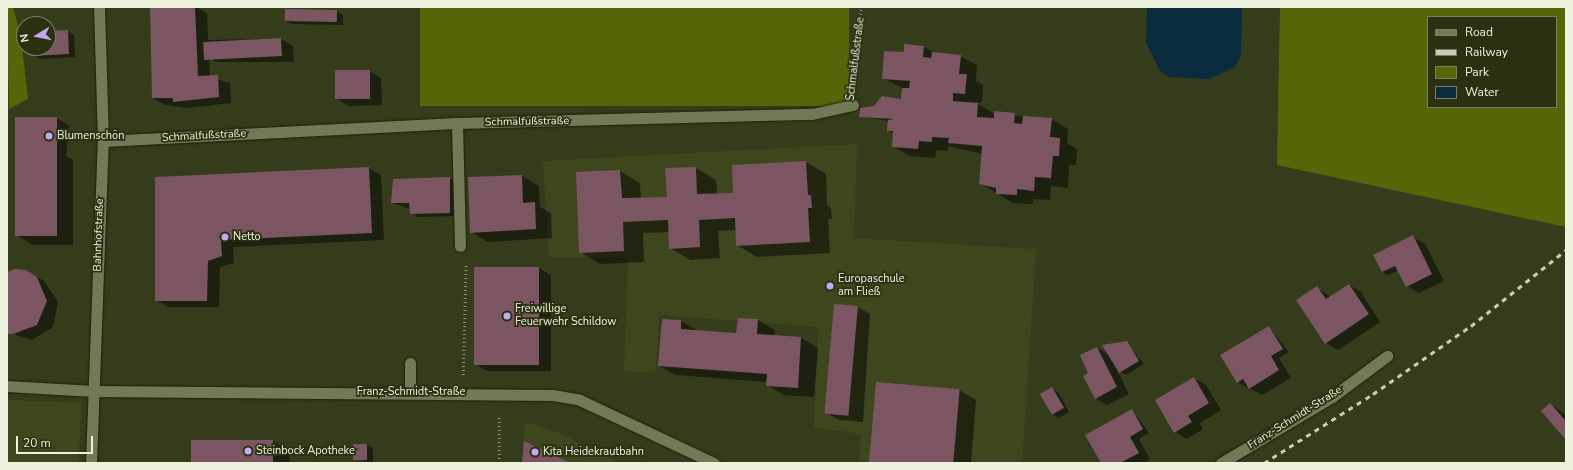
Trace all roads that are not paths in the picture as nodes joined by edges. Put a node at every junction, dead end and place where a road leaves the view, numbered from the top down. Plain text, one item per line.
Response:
1 (99, 7) edge
2 (853, 105) road end
3 (457, 123) junction
4 (103, 141) junction
5 (460, 246) dead end
6 (1387, 356) dead end
7 (410, 363) dead end
8 (7, 386) edge
9 (93, 391) junction
10 (410, 392) junction
11 (91, 463) edge
12 (714, 463) edge
13 (1221, 463) edge

1 - 4 street, Bahnhofstraße
2 - 3 street, Schmalfußstraße
3 - 4 street, Schmalfußstraße
3 - 5 street
4 - 9 street, Bahnhofstraße
6 - 13 street, Franz-Schmidt-Straße
7 - 10 street
8 - 9 street, Franz-Schmidt-Straße
9 - 10 street, Franz-Schmidt-Straße
9 - 11 street, Bahnhofstraße
10 - 12 street, Franz-Schmidt-Straße

